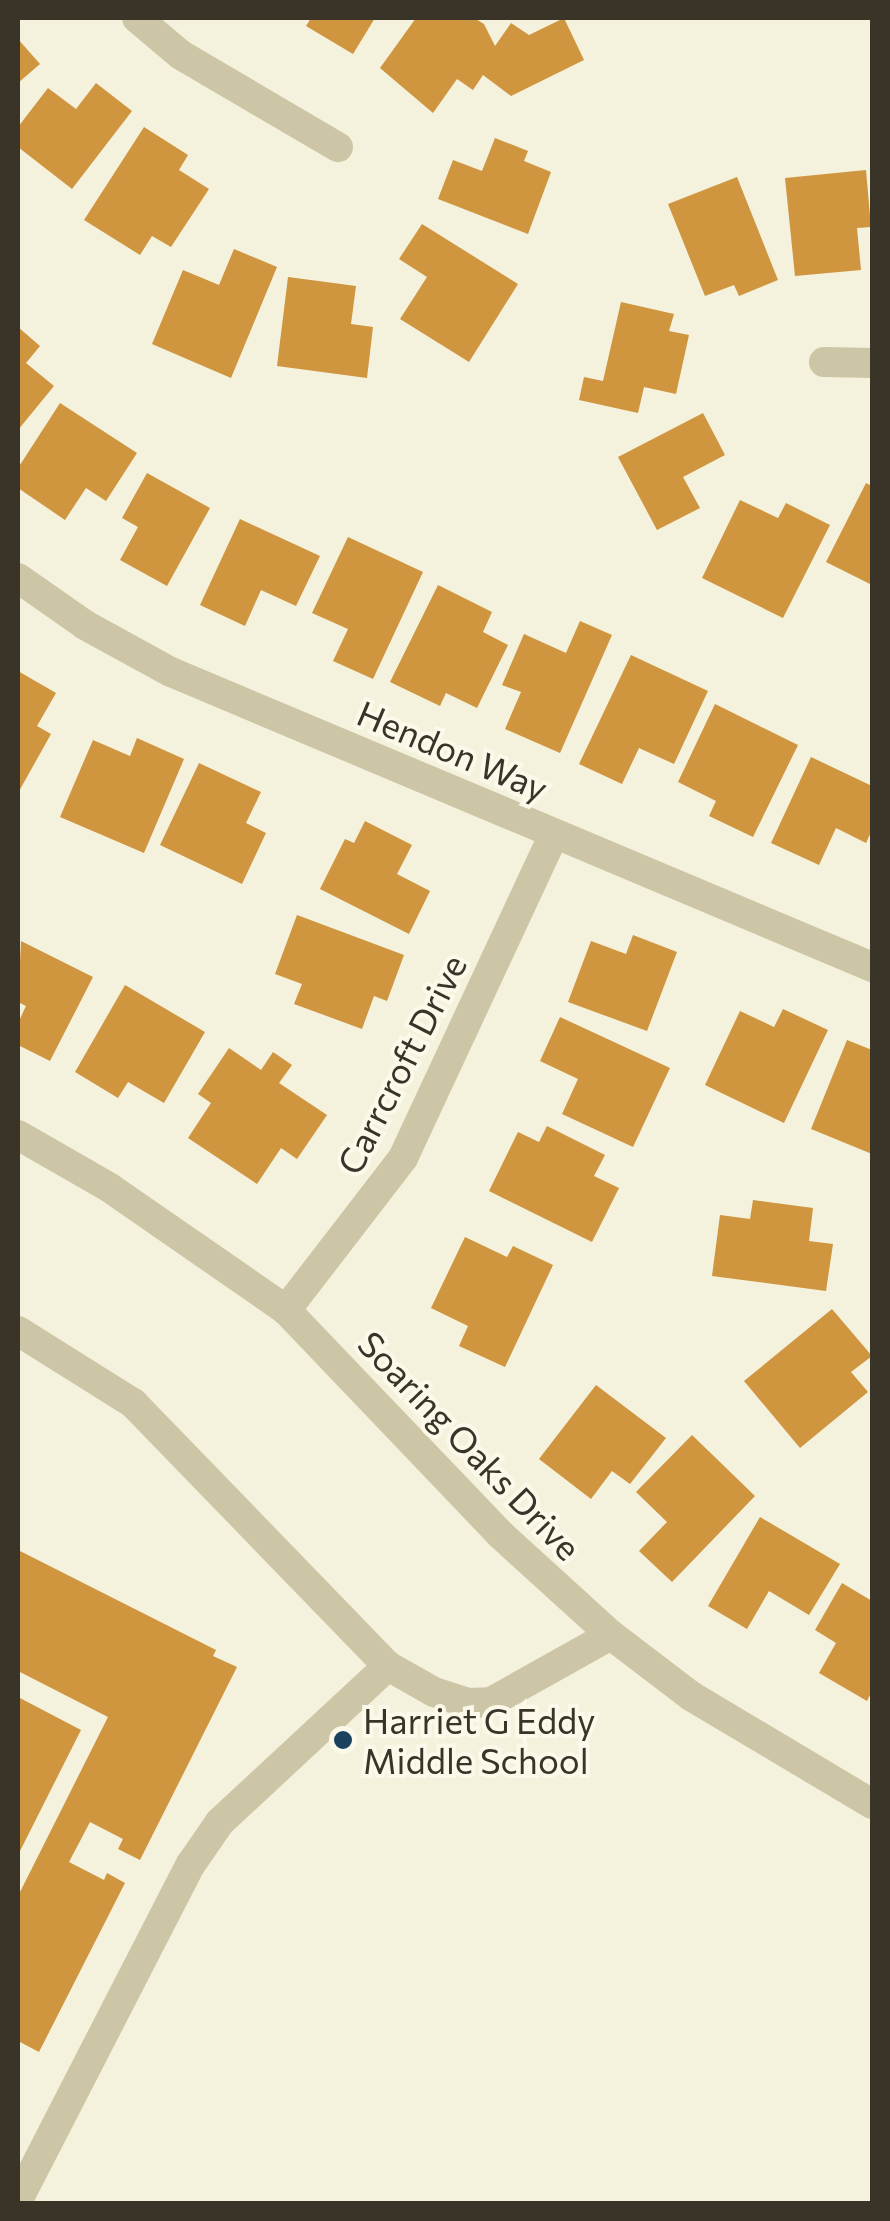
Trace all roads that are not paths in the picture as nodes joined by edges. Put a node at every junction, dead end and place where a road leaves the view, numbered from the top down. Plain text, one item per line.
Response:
1 (137, 18) edge
2 (338, 148) dead end
3 (824, 362) dead end
4 (872, 363) edge
5 (18, 578) edge
6 (554, 834) junction
7 (872, 968) edge
8 (18, 1135) edge
9 (286, 1310) junction
10 (18, 1330) edge
11 (611, 1635) junction
12 (388, 1666) junction
13 (872, 1804) edge
14 (18, 2200) edge

1 - 2 street
3 - 4 street
5 - 6 street, Hendon Way
6 - 7 street, Hendon Way
6 - 9 street, Carrcroft Drive
8 - 9 street, Soaring Oaks Drive
9 - 11 street, Soaring Oaks Drive
10 - 12 street
11 - 12 street
11 - 13 street, Soaring Oaks Drive
12 - 14 street

